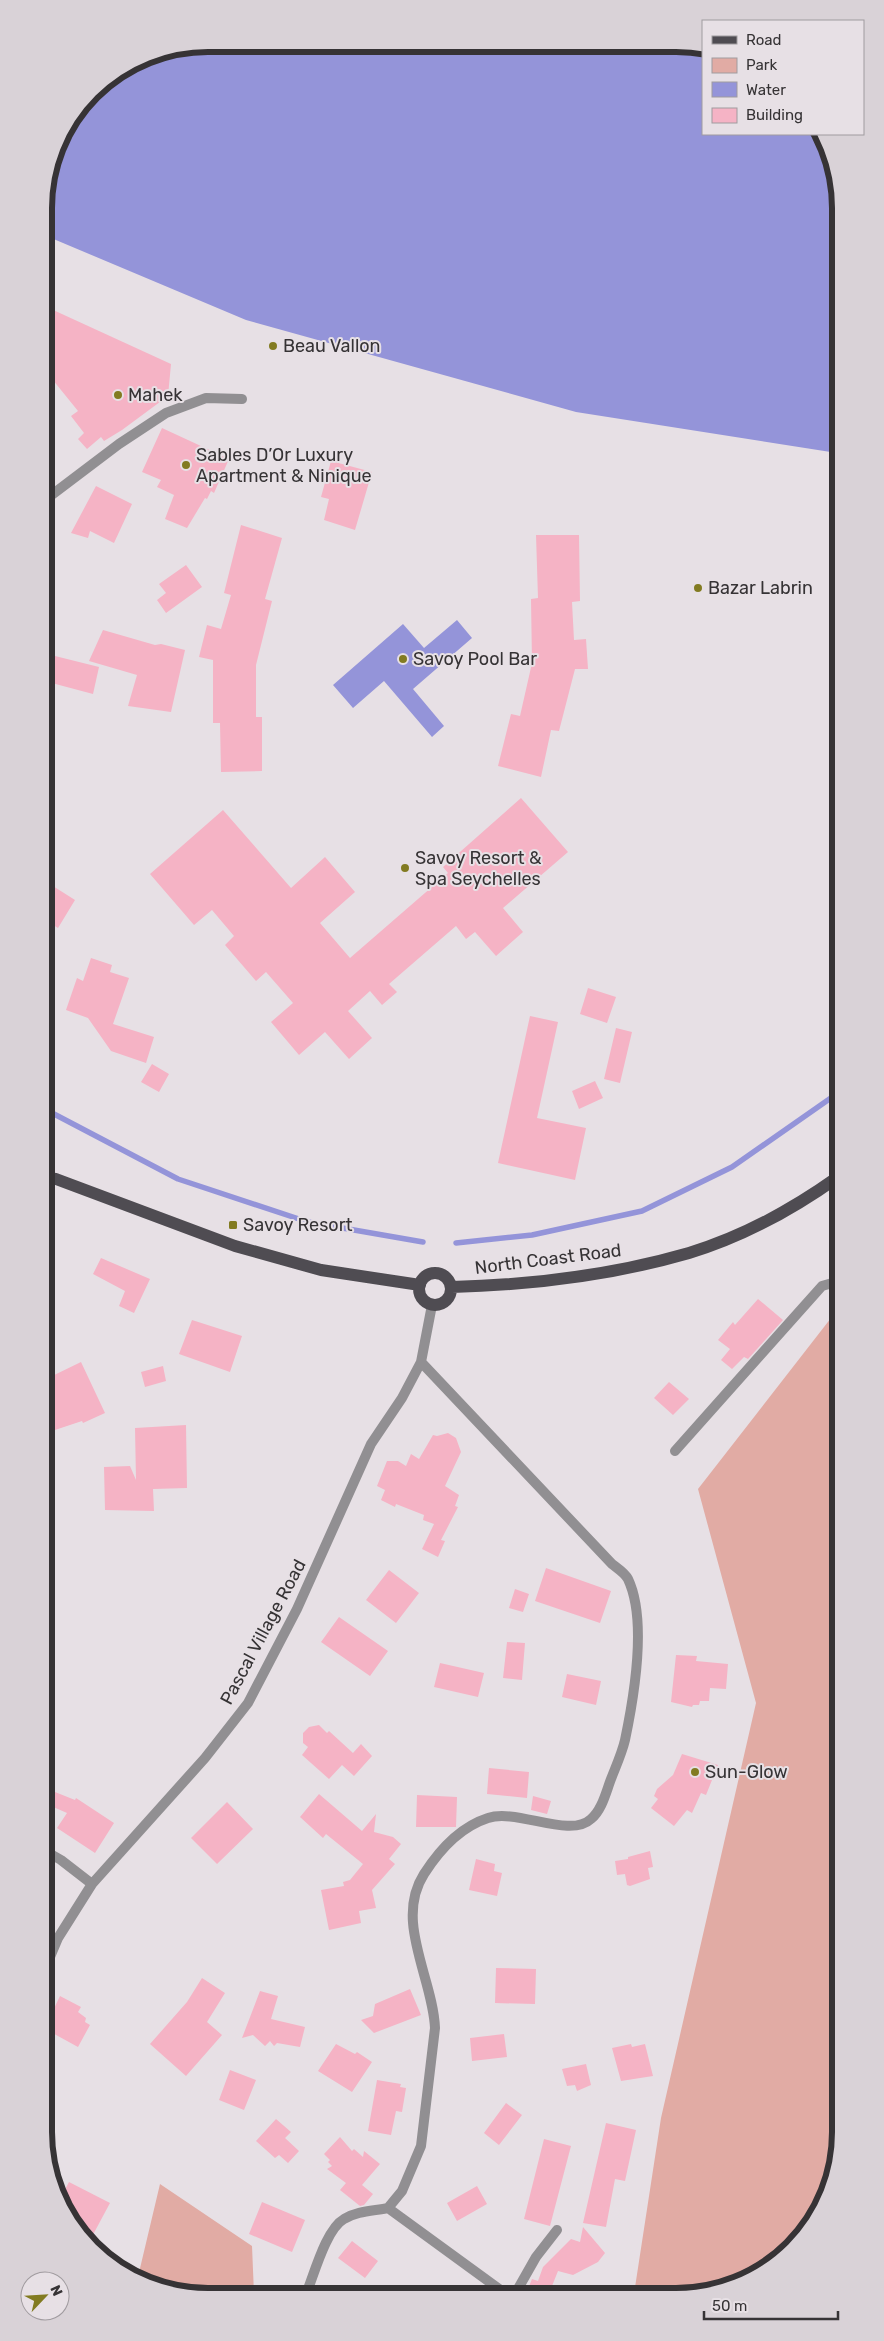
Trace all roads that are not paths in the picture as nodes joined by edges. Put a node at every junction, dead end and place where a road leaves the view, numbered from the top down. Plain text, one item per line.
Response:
1 (242, 399) dead end
2 (53, 494) edge
3 (52, 1178) edge
4 (831, 1182) edge
5 (831, 1283) edge
6 (420, 1285) junction
7 (452, 1287) junction
8 (432, 1305) junction
9 (421, 1362) junction
10 (675, 1451) dead end
11 (52, 1855) edge
12 (92, 1884) junction
13 (52, 1952) edge
14 (388, 2208) junction
15 (557, 2230) dead end
16 (308, 2288) edge
17 (498, 2288) edge
18 (518, 2288) edge

1 - 2 street
3 - 6 main road
4 - 7 main road, North Coast Road
5 - 10 street
6 - 7 main road
6 - 8 main road
7 - 8 main road
8 - 9 street, Pascal Village Road
9 - 12 street, Pascal Village Road
9 - 14 street
11 - 12 street
12 - 13 street, Pascal Village Road
14 - 16 street
14 - 17 street
15 - 18 street

